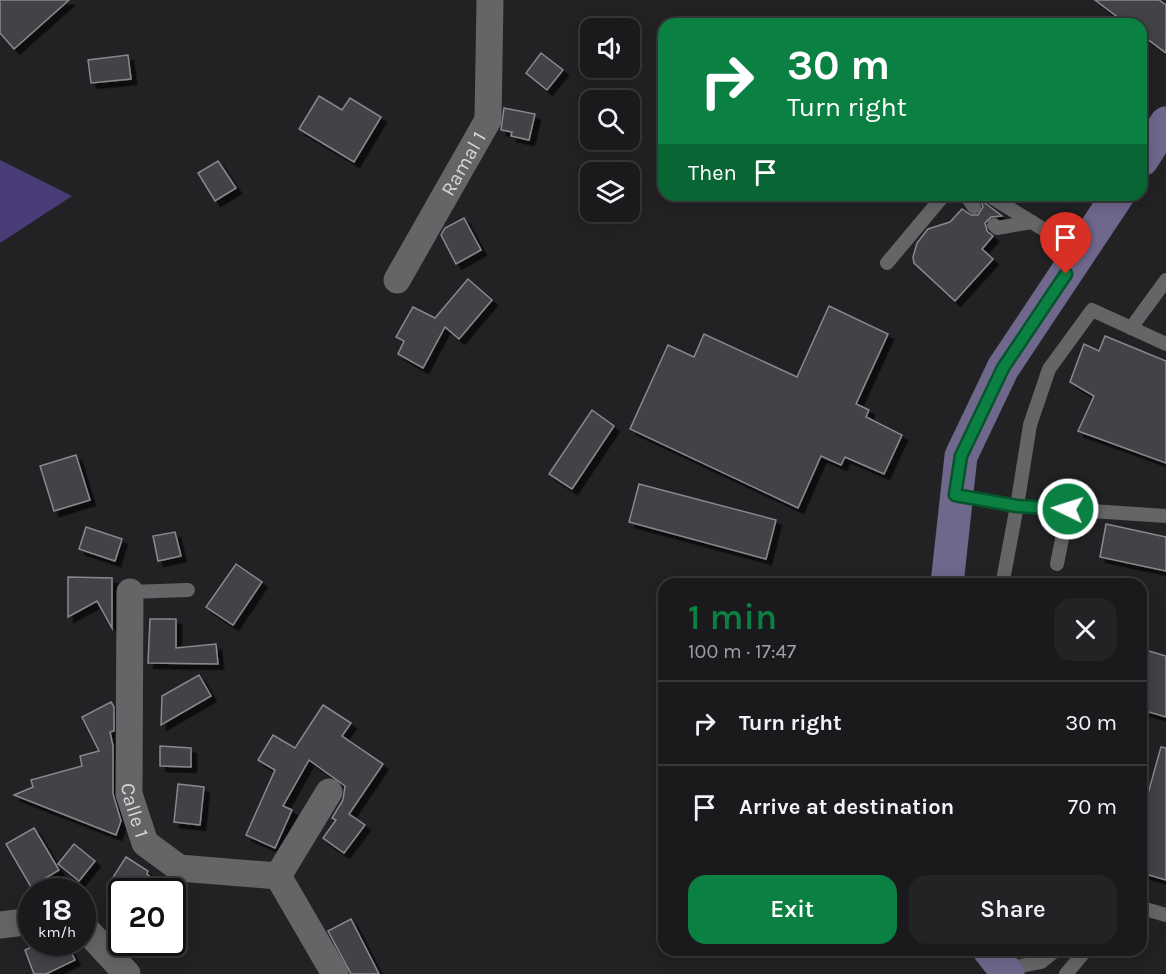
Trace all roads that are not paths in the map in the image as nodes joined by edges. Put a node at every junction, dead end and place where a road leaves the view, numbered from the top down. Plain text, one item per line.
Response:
1 (490, 0) edge
2 (1166, 123) edge
3 (1147, 152) edge
4 (939, 201) edge
5 (970, 201) edge
6 (998, 201) edge
7 (1114, 201) edge
8 (974, 207) dead end
9 (1032, 222) junction
10 (994, 225) dead end
11 (1080, 252) junction
12 (887, 262) dead end
13 (398, 280) dead end
14 (1166, 280) edge
15 (1131, 328) junction
16 (1166, 344) edge
17 (955, 495) junction
18 (1017, 506) junction
19 (1068, 509) junction
20 (1166, 516) edge
21 (1057, 564) dead end
22 (1004, 575) dead end
23 (948, 578) edge
24 (188, 590) dead end
25 (130, 592) joint
26 (329, 792) dead end
27 (278, 876) junction
28 (1147, 909) edge
29 (1166, 915) edge
30 (18, 923) edge
31 (0, 925) edge
32 (96, 940) edge
33 (1048, 956) edge
34 (1081, 956) edge
35 (1000, 964) edge
36 (127, 974) edge
37 (335, 974) edge
38 (1066, 974) edge

1 - 13 street, Ramal 1
2 - 3 street
4 - 12 lane
5 - 8 lane
6 - 9 lane
7 - 11 street
9 - 10 lane
9 - 11 lane
11 - 17 street
14 - 15 lane
15 - 16 lane
15 - 18 lane
17 - 18 lane
17 - 23 street
18 - 19 lane
18 - 22 lane
19 - 20 lane
19 - 21 lane
24 - 25 lane
25 - 27 street, Calle 1
26 - 27 street
27 - 37 street
28 - 29 lane
30 - 31 street
32 - 36 street
33 - 35 lane
34 - 38 lane

